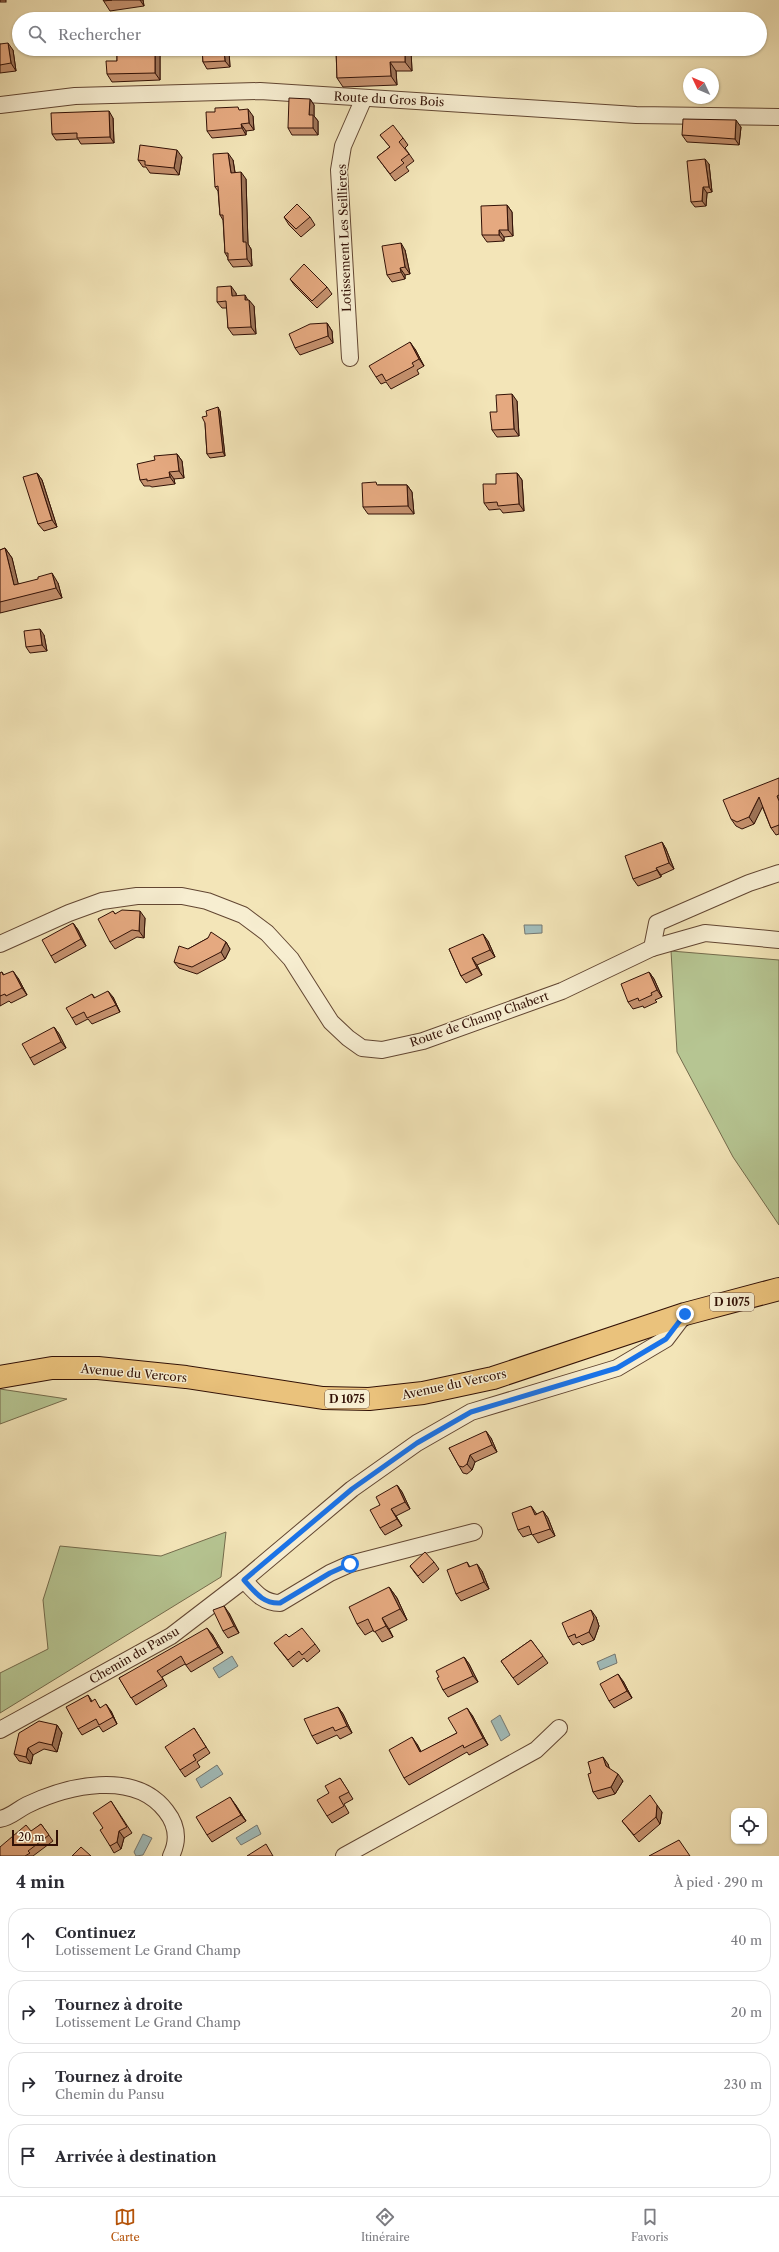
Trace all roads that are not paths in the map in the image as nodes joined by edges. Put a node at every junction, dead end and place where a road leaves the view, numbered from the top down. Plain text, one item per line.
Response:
1 (364, 98) junction
2 (0, 105) edge
3 (779, 117) edge
4 (350, 358) dead end
5 (779, 873) edge
6 (779, 940) edge
7 (0, 944) edge
8 (652, 948) junction
9 (779, 1289) edge
10 (685, 1314) junction
11 (0, 1377) edge
12 (474, 1532) dead end
13 (244, 1580) junction
14 (559, 1728) dead end
15 (0, 1730) edge
16 (0, 1819) edge
17 (171, 1856) edge
18 (344, 1856) edge

1 - 2 street, Route du Gros Bois
1 - 3 street, Route du Gros Bois
1 - 4 street, Lotissement Les Seillieres
5 - 8 street
6 - 8 street, Route de Champ Chabert
7 - 8 street, Route de Champ Chabert
9 - 10 main road, Avenue du Vercors / D 1075
10 - 11 main road, Avenue du Vercors / D 1075
10 - 13 street, Chemin du Pansu
12 - 13 street
13 - 15 street, Chemin du Pansu
14 - 18 street
16 - 17 street

